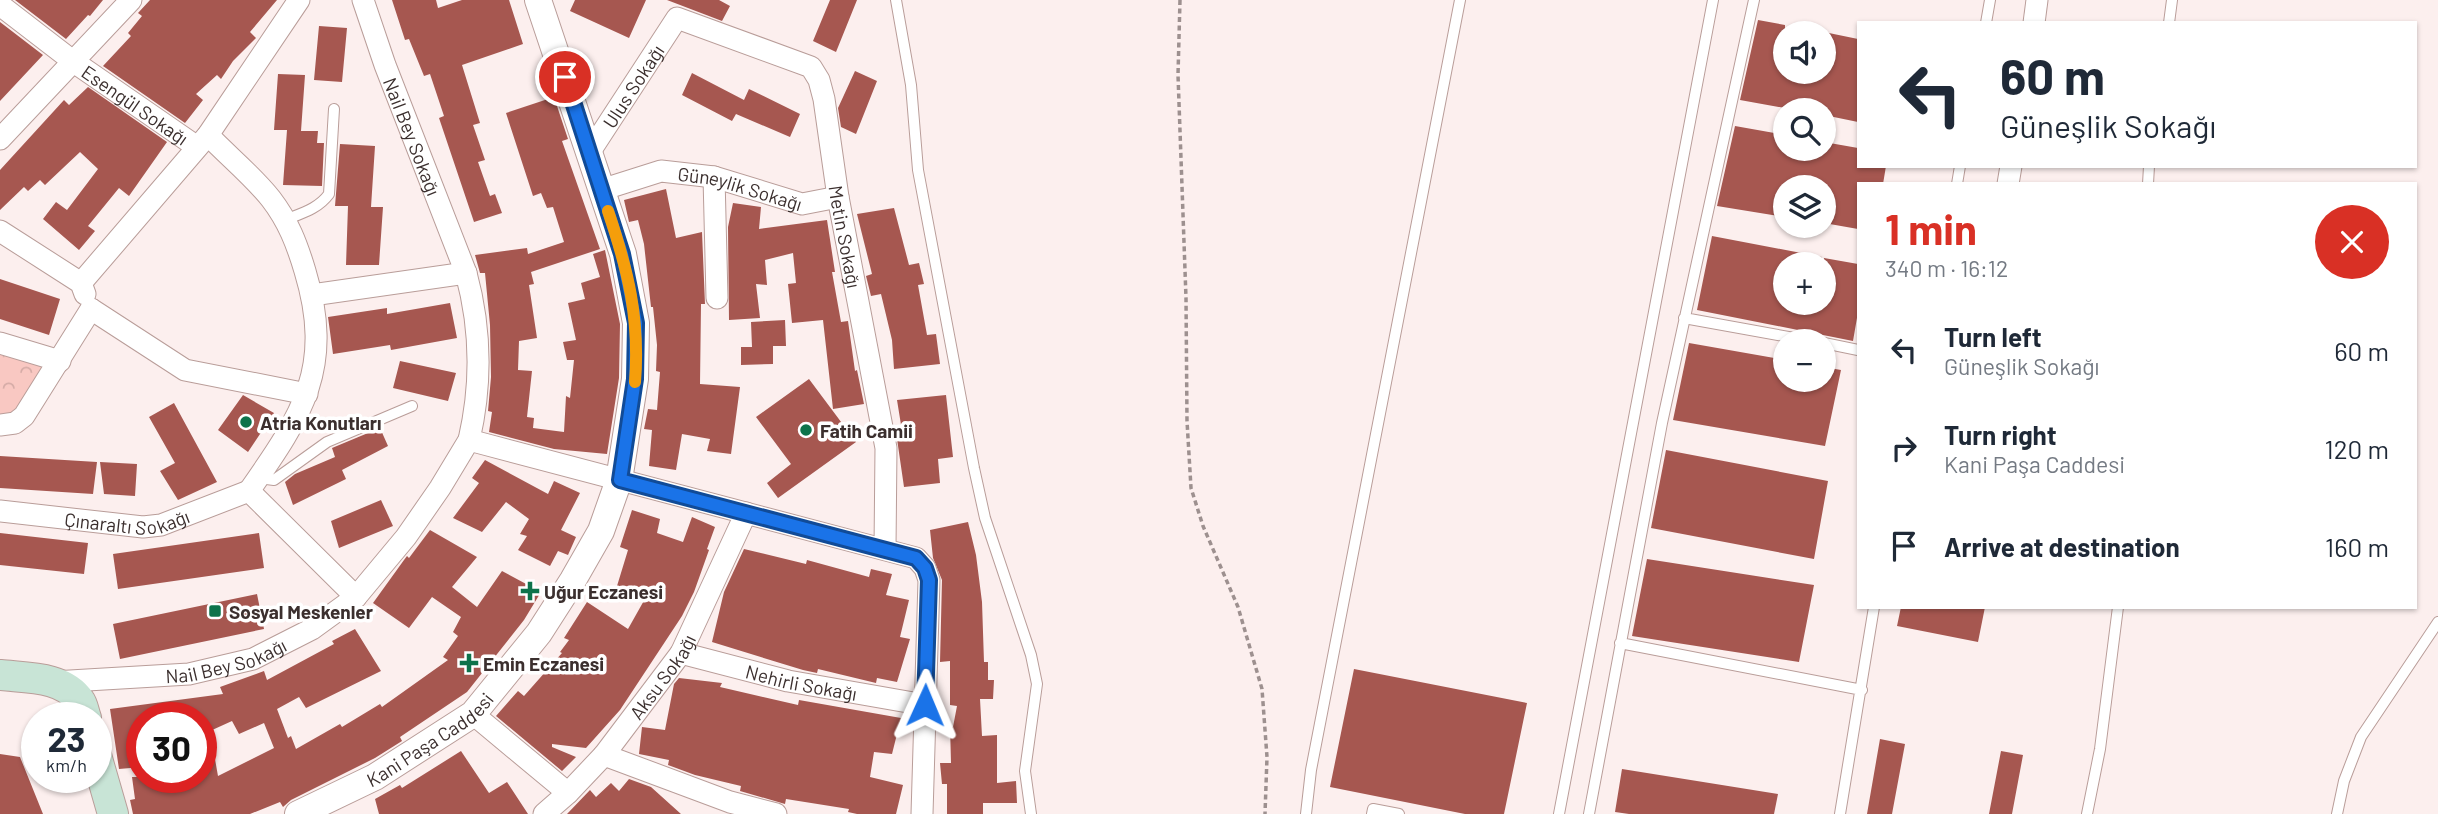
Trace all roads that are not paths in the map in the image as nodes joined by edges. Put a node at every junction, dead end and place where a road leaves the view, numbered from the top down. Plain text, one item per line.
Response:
1 (131, 0) edge
2 (299, 0) edge
3 (362, 0) edge
4 (538, 0) edge
5 (896, 0) edge
6 (1460, 0) edge
7 (1713, 0) edge
8 (1754, 0) edge
9 (1990, 0) edge
10 (2037, 0) edge
11 (2172, 0) edge
12 (0, 5) edge
13 (677, 18) joint
14 (1986, 21) edge
15 (2034, 21) edge
16 (2169, 21) edge
17 (74, 62) junction
18 (334, 109) dead end
19 (0, 139) edge
20 (202, 141) junction
21 (589, 153) junction
22 (714, 177) junction
23 (601, 190) junction
24 (838, 197) junction
25 (285, 220) junction
26 (0, 231) edge
27 (466, 273) junction
28 (81, 283) junction
29 (312, 295) junction
30 (717, 298) dead end
31 (91, 309) junction
32 (1684, 318) junction
33 (1773, 334) edge
34 (0, 343) edge
35 (1836, 346) edge
36 (1857, 350) edge
37 (60, 361) junction
38 (307, 394) junction
39 (412, 406) dead end
40 (0, 425) edge
41 (469, 440) junction
42 (620, 480) junction
43 (254, 484) junction
44 (0, 511) edge
45 (746, 513) junction
46 (885, 550) junction
47 (356, 597) junction
48 (1874, 609) edge
49 (2118, 609) edge
50 (2438, 622) edge
51 (1620, 643) junction
52 (681, 653) junction
53 (0, 674) edge
54 (53, 682) junction
55 (1862, 691) junction
56 (81, 702) edge
57 (925, 705) junction
58 (473, 714) junction
59 (604, 755) junction
60 (107, 793) edge
61 (568, 793) junction
62 (724, 808) edge
63 (113, 814) edge
64 (298, 814) edge
65 (544, 814) edge
66 (776, 814) edge
67 (922, 814) edge
68 (1031, 814) edge
69 (1306, 814) edge
70 (1372, 814) edge
71 (1399, 814) edge
72 (1559, 814) edge
73 (1590, 814) edge
74 (1840, 814) edge
75 (2087, 814) edge
76 (2337, 814) edge

1 - 17 street
2 - 20 street
3 - 27 street, Nail Bey Sokağı
4 - 21 street, Kani Paşa Caddesi
5 - 68 lane
6 - 69 lane
7 - 72 lane
8 - 32 lane
9 - 14 lane
10 - 15 street
11 - 16 lane
12 - 17 street, Esengül Sokağı
13 - 21 street, Ulus Sokağı
13 - 24 street, Metin Sokağı
17 - 19 street
17 - 20 street, Esengül Sokağı
18 - 25 lane
20 - 25 street
20 - 28 street
21 - 23 street, Kani Paşa Caddesi
22 - 23 street, Güneylik Sokağı
22 - 24 street, Güneylik Sokağı
22 - 30 street
23 - 42 street, Kani Paşa Caddesi
24 - 46 street, Metin Sokağı
25 - 29 street
26 - 28 street
27 - 29 street
27 - 41 street, Nail Bey Sokağı
28 - 31 street
29 - 38 street
31 - 37 street
31 - 38 street
32 - 33 lane
32 - 51 lane
34 - 37 street
35 - 36 lane
37 - 40 street
38 - 43 street
39 - 43 lane
41 - 42 street
41 - 47 street, Nail Bey Sokağı
42 - 45 street
42 - 58 street, Kani Paşa Caddesi
43 - 44 street, Çınaraltı Sokağı
43 - 47 street
45 - 46 street
45 - 52 street, Aksu Sokağı
46 - 57 street
47 - 54 street, Nail Bey Sokağı
48 - 55 lane
49 - 75 lane
50 - 76 lane
51 - 55 lane
51 - 73 lane
52 - 57 street, Nehirli Sokağı
52 - 59 street, Aksu Sokağı
53 - 54 main road
54 - 56 main road
55 - 74 lane
57 - 67 street
58 - 61 street
58 - 64 street, Kani Paşa Caddesi
59 - 61 street, Aksu Sokağı
59 - 62 street
60 - 63 main road
61 - 65 street, Aksu Sokağı
62 - 66 street
70 - 71 lane

